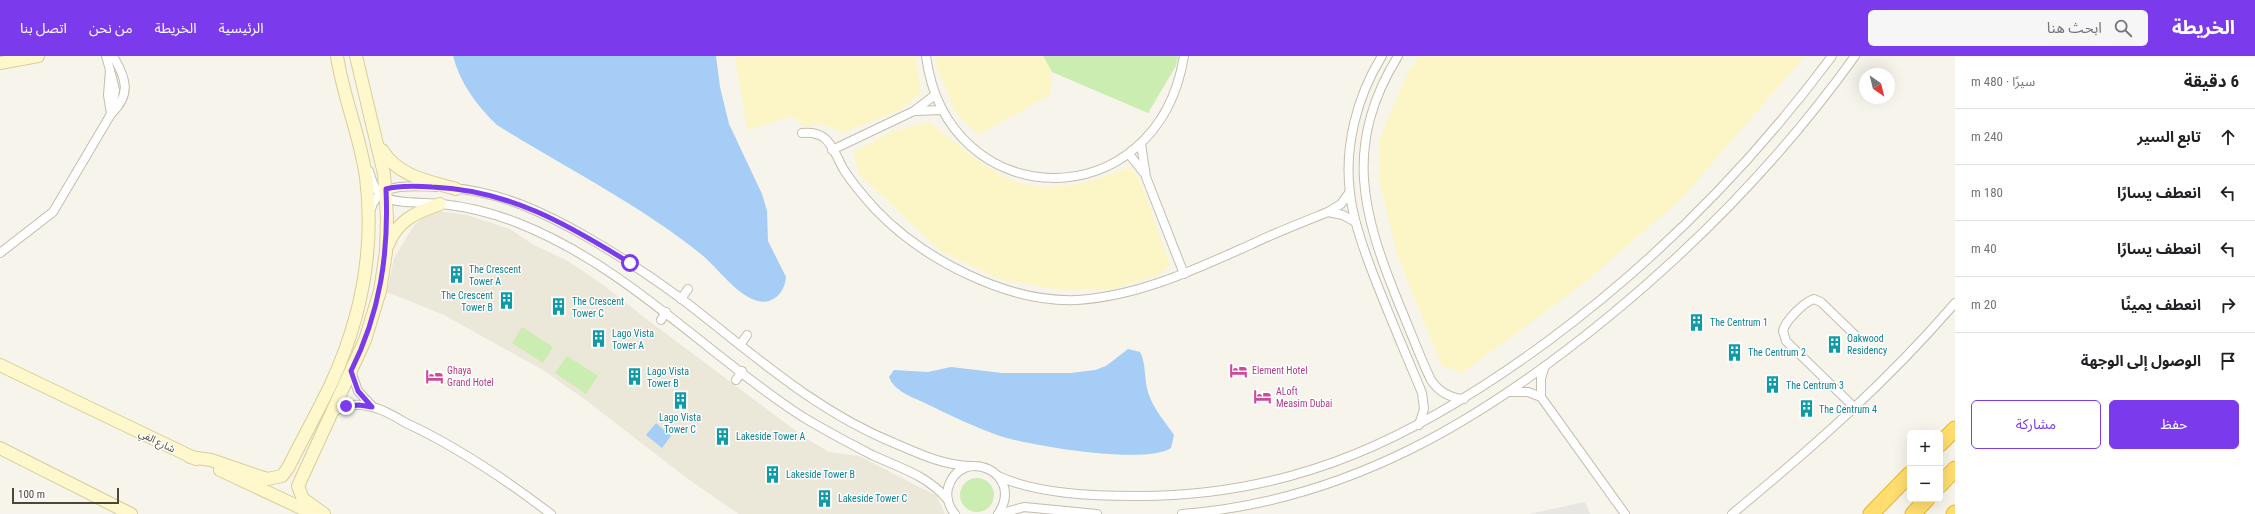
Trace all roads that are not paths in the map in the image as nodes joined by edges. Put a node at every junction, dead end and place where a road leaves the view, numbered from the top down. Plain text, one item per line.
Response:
1 (38, 56) edge
2 (106, 56) edge
3 (113, 56) edge
4 (336, 56) edge
5 (356, 56) edge
6 (926, 56) edge
7 (1184, 56) edge
8 (1382, 56) edge
9 (1398, 56) edge
10 (1832, 56) edge
11 (1855, 56) edge
12 (0, 63) edge
13 (110, 70) junction
14 (125, 81) junction
15 (115, 85) junction
16 (935, 95) junction
17 (942, 110) junction
18 (914, 111) junction
19 (111, 114) junction
20 (802, 133) dead end
21 (1141, 144) junction
22 (380, 148) junction
23 (832, 150) junction
24 (362, 152) junction
25 (1129, 154) junction
26 (1146, 177) junction
27 (456, 188) junction
28 (1349, 193) junction
29 (384, 194) junction
30 (440, 204) junction
31 (1328, 212) junction
32 (368, 216) junction
33 (1355, 222) junction
34 (28, 233) junction
35 (0, 246) edge
36 (386, 252) junction
37 (0, 253) edge
38 (1184, 274) junction
39 (688, 289) dead end
40 (681, 299) junction
41 (1955, 303) edge
42 (666, 312) junction
43 (661, 320) dead end
44 (746, 335) dead end
45 (1856, 336) dead end
46 (740, 345) junction
47 (0, 365) edge
48 (1545, 366) junction
49 (351, 371) junction
50 (742, 371) junction
51 (736, 380) dead end
52 (1509, 392) junction
53 (1541, 397) junction
54 (1464, 399) junction
55 (372, 407) junction
56 (1855, 408) junction
57 (329, 416) junction
58 (1420, 425) junction
59 (1955, 429) edge
60 (1943, 441) edge
61 (0, 448) edge
62 (190, 457) junction
63 (971, 466) junction
64 (1955, 469) edge
65 (998, 476) junction
66 (1907, 477) edge
67 (1907, 478) edge
68 (1943, 482) edge
69 (948, 500) junction
70 (1924, 502) edge
71 (954, 513) edge
72 (131, 514) edge
73 (315, 514) edge
74 (324, 514) edge
75 (551, 514) edge
76 (999, 514) edge
77 (1097, 514) edge
78 (1182, 514) edge
79 (1625, 514) edge
80 (1732, 514) edge
81 (1871, 514) edge
82 (1879, 514) edge
83 (1913, 514) edge

1 - 12 street
2 - 13 street
3 - 14 street
4 - 24 street
5 - 22 street
6 - 16 street
7 - 21 street
8 - 28 street
9 - 54 street
10 - 54 street
11 - 48 street
13 - 15 street
13 - 19 street
14 - 15 street
14 - 19 street
15 - 19 street
16 - 17 street
16 - 18 street
17 - 18 street
17 - 25 street
18 - 23 street
19 - 34 street
20 - 23 street
21 - 25 street
21 - 26 street
22 - 27 street
22 - 29 street
23 - 38 street
24 - 29 street
24 - 32 street
25 - 26 street
26 - 38 street
27 - 29 street
27 - 40 street
28 - 31 street
28 - 33 street
29 - 30 street
29 - 32 street
29 - 36 street
30 - 36 street
30 - 42 street
31 - 33 street
31 - 38 street
32 - 62 street
33 - 58 street
34 - 35 street
34 - 37 street
36 - 49 street
39 - 40 street
40 - 46 street
41 - 56 street
42 - 43 street
42 - 50 street
44 - 46 street
45 - 56 street
46 - 63 street
47 - 62 street, شارع الفي
48 - 52 street
48 - 53 street
49 - 55 street
49 - 57 street
50 - 51 street
50 - 69 street
52 - 53 street
52 - 78 street
53 - 79 street
54 - 58 street
55 - 57 street
55 - 75 street
56 - 80 street
57 - 74 street
58 - 65 street
59 - 60 highway
61 - 72 street
62 - 73 street, شارع الفي
63 - 65 street
63 - 69 street
64 - 68 highway
65 - 76 street
66 - 81 highway
67 - 82 highway
69 - 71 street
70 - 83 highway
76 - 77 street

